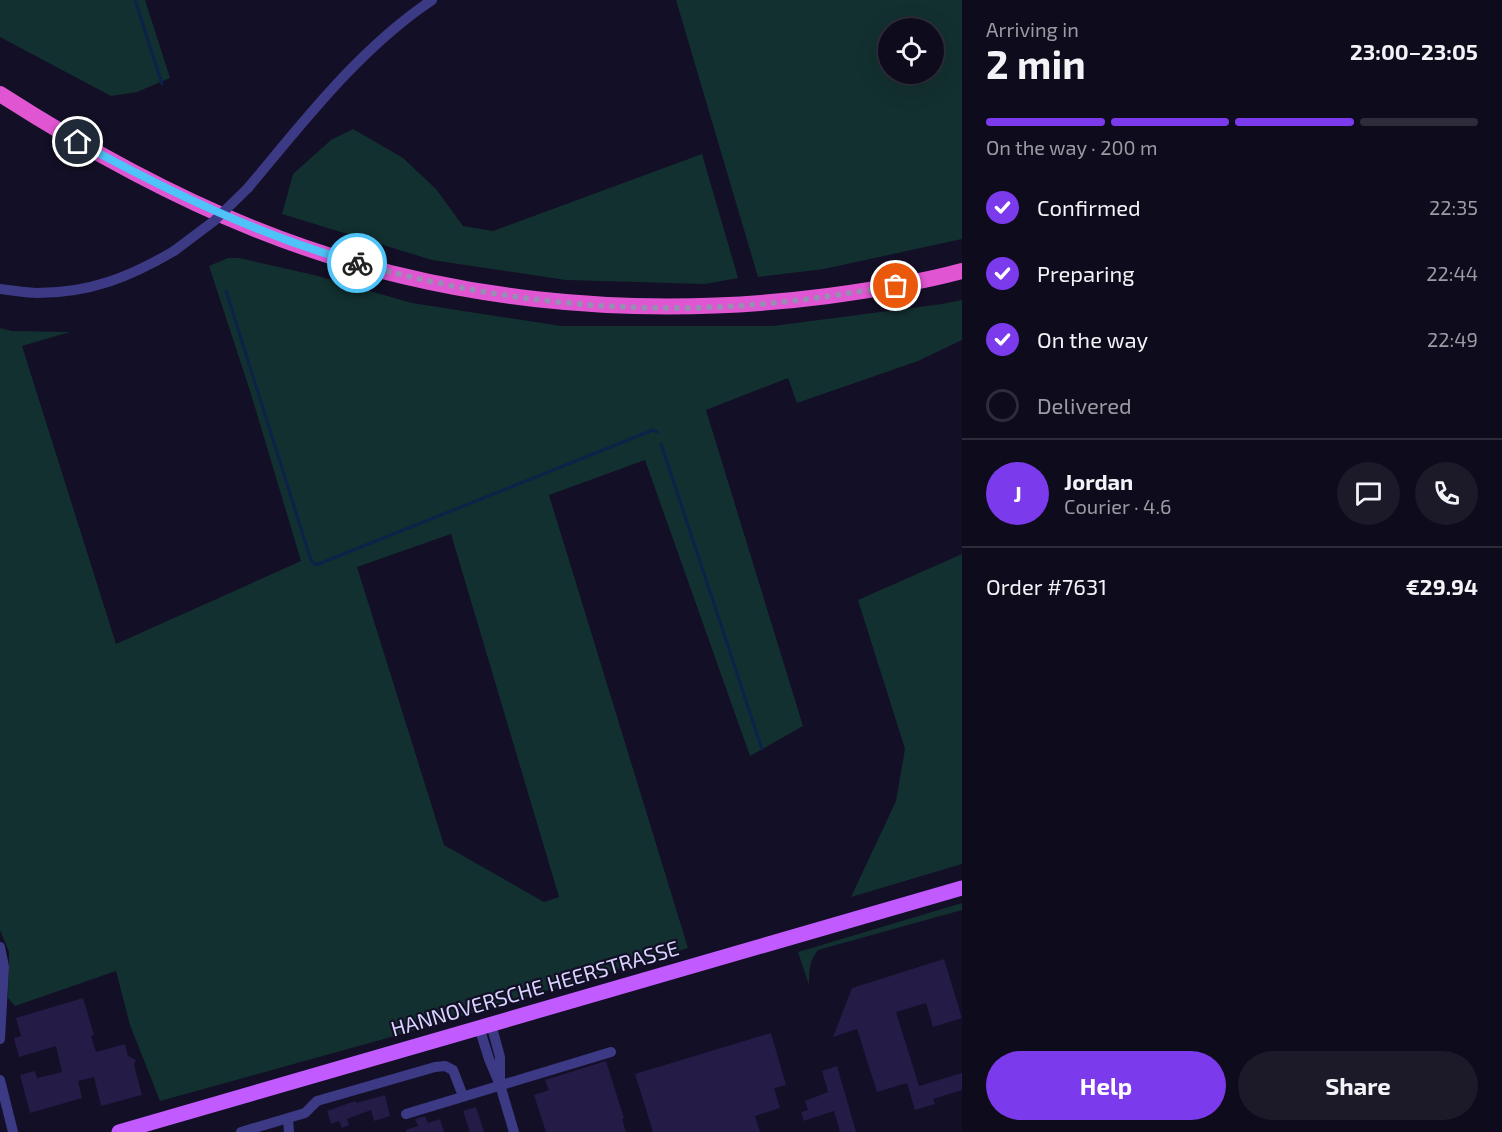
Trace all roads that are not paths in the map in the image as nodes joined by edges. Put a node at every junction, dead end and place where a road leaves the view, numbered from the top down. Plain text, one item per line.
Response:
1 (432, 0) edge
2 (0, 94) edge
3 (962, 271) edge
4 (0, 289) edge
5 (962, 888) edge
6 (0, 947) edge
7 (0, 1010) edge
8 (485, 1025) junction
9 (0, 1039) edge
10 (611, 1052) dead end
11 (0, 1080) edge
12 (500, 1085) junction
13 (463, 1096) junction
14 (406, 1114) dead end
15 (288, 1119) junction
16 (13, 1132) edge
17 (119, 1132) edge
18 (241, 1132) edge
19 (289, 1132) edge
20 (514, 1132) edge

1 - 4 street, bridge
2 - 3 highway
5 - 8 main road, HANNOVERSCHE HEERSTRASSE
6 - 7 street
7 - 9 street
8 - 12 street
8 - 17 main road, HANNOVERSCHE HEERSTRASSE
10 - 12 street
11 - 16 street
12 - 13 street
12 - 20 street
13 - 14 street
13 - 15 street
15 - 18 street
15 - 19 street

